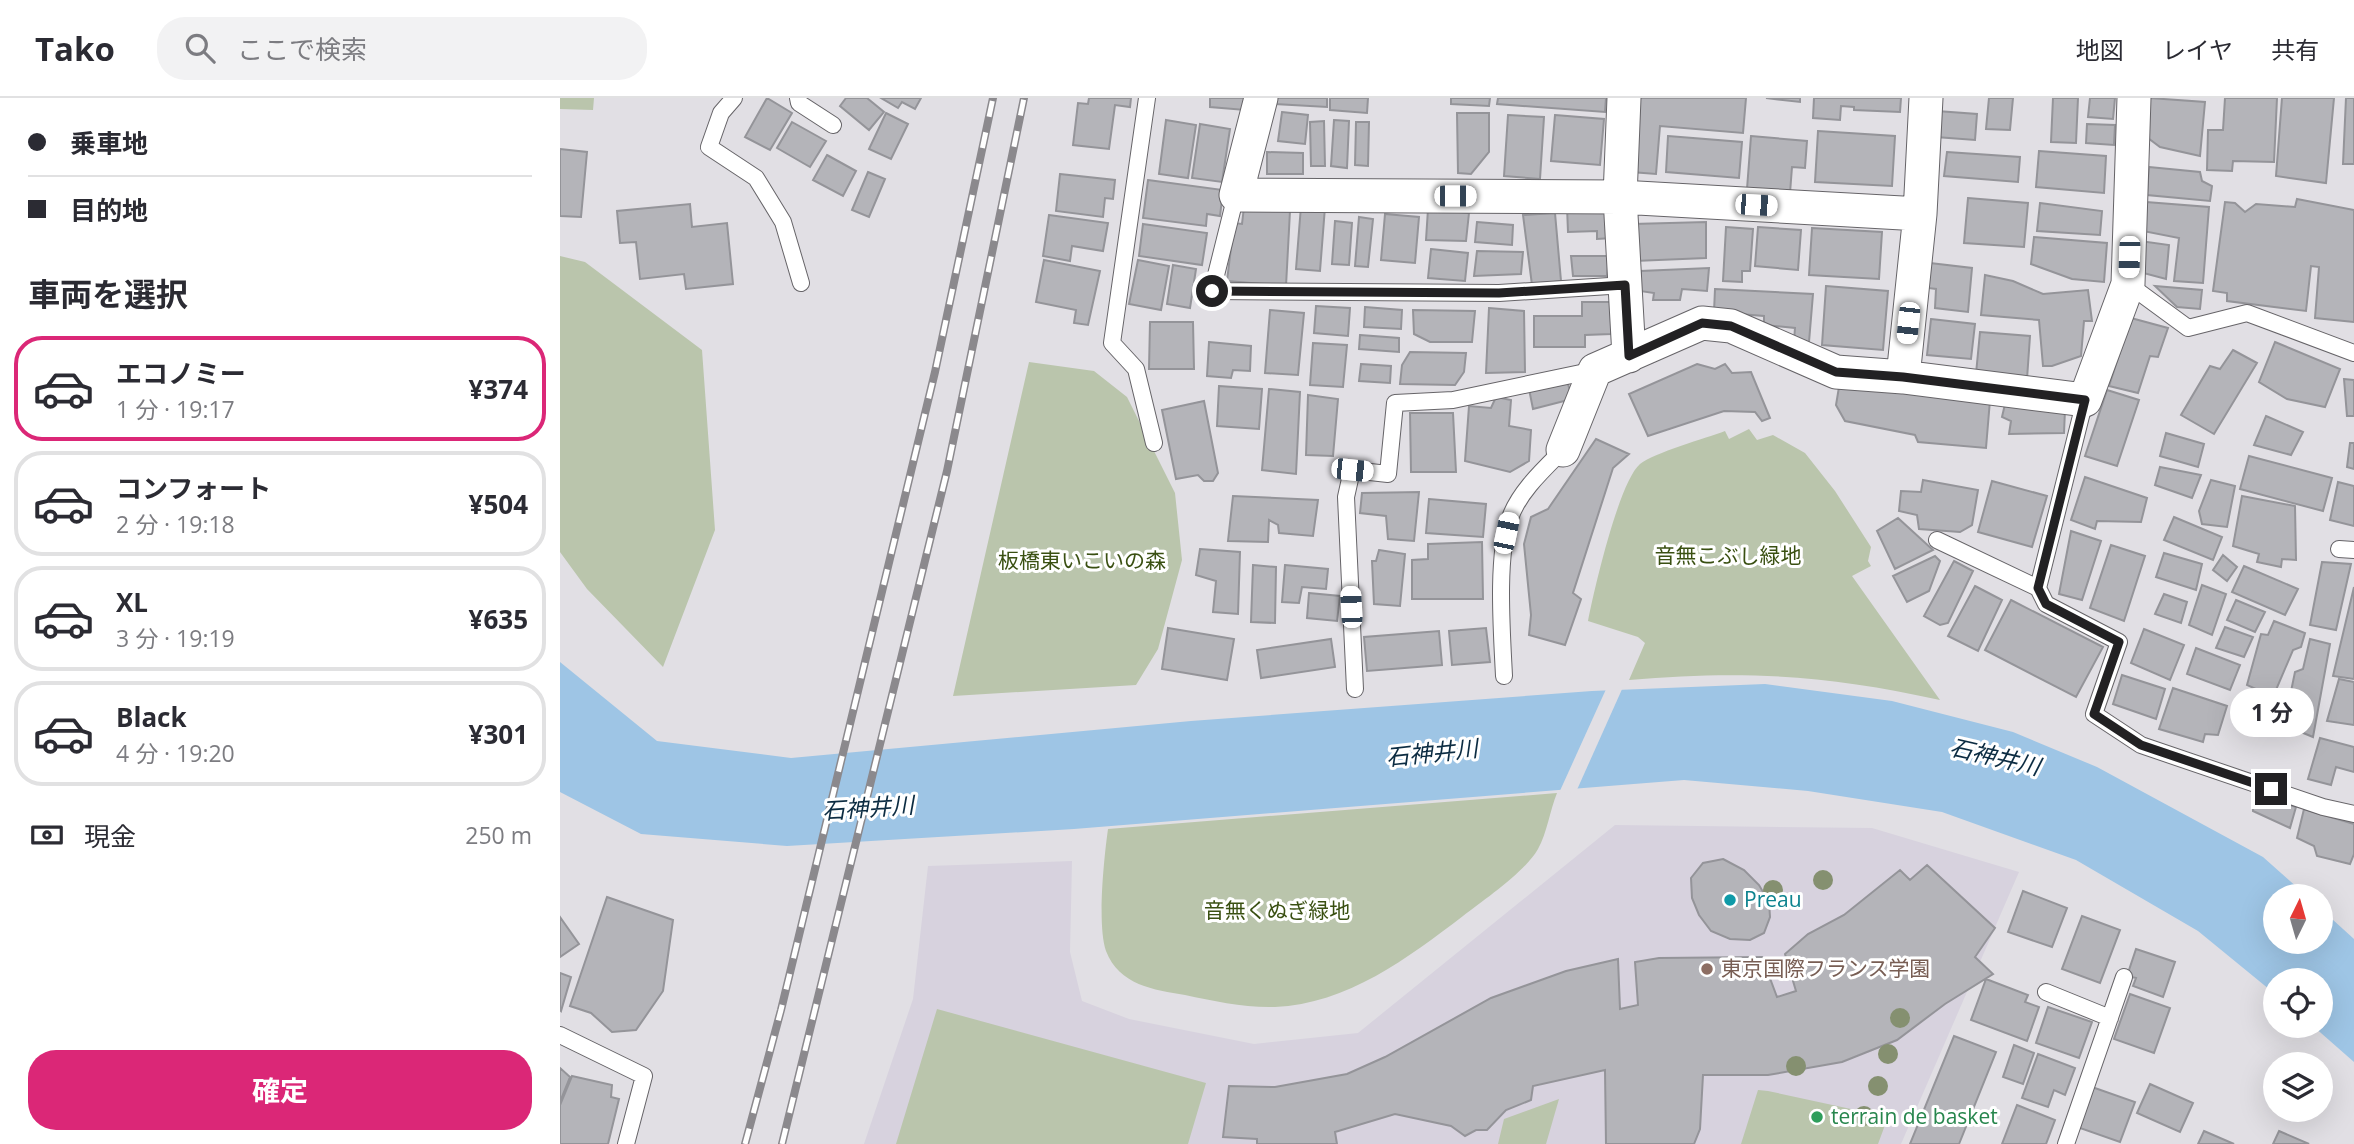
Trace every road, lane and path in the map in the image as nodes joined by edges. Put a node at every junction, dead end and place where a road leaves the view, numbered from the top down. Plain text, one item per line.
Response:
1 (734, 98) edge
2 (798, 98) edge
3 (1147, 98) edge
4 (1261, 98) edge
5 (1623, 98) edge
6 (1926, 98) edge
7 (2134, 98) edge
8 (833, 125) dead end
9 (1236, 195) junction
10 (1620, 197) junction
11 (1920, 214) junction
12 (801, 283) dead end
13 (2128, 284) junction
14 (1625, 285) junction
15 (2354, 353) edge
16 (1629, 356) junction
17 (1595, 370) junction
18 (1903, 377) junction
19 (2085, 400) junction
20 (1154, 443) dead end
21 (1563, 450) joint
22 (1937, 540) dead end
23 (2038, 588) junction
24 (1504, 676) dead end
25 (1355, 689) dead end
26 (2354, 814) edge
27 (2124, 977) dead end
28 (2046, 992) dead end
29 (2110, 1018) junction
30 (560, 1035) edge
31 (626, 1144) edge
32 (2066, 1144) edge

1 - 12 lane
2 - 8 lane
3 - 20 lane
4 - 9 street
5 - 10 street
6 - 11 street
7 - 13 street
9 - 10 street
9 - 14 lane
10 - 11 street
10 - 14 street
11 - 18 street
13 - 15 lane
13 - 19 street
14 - 16 street
16 - 17 street
16 - 18 street
17 - 21 street
17 - 25 lane
18 - 19 street
19 - 23 lane
21 - 24 lane
22 - 23 lane
23 - 26 lane
27 - 29 lane
28 - 29 lane
29 - 32 lane
30 - 31 lane

